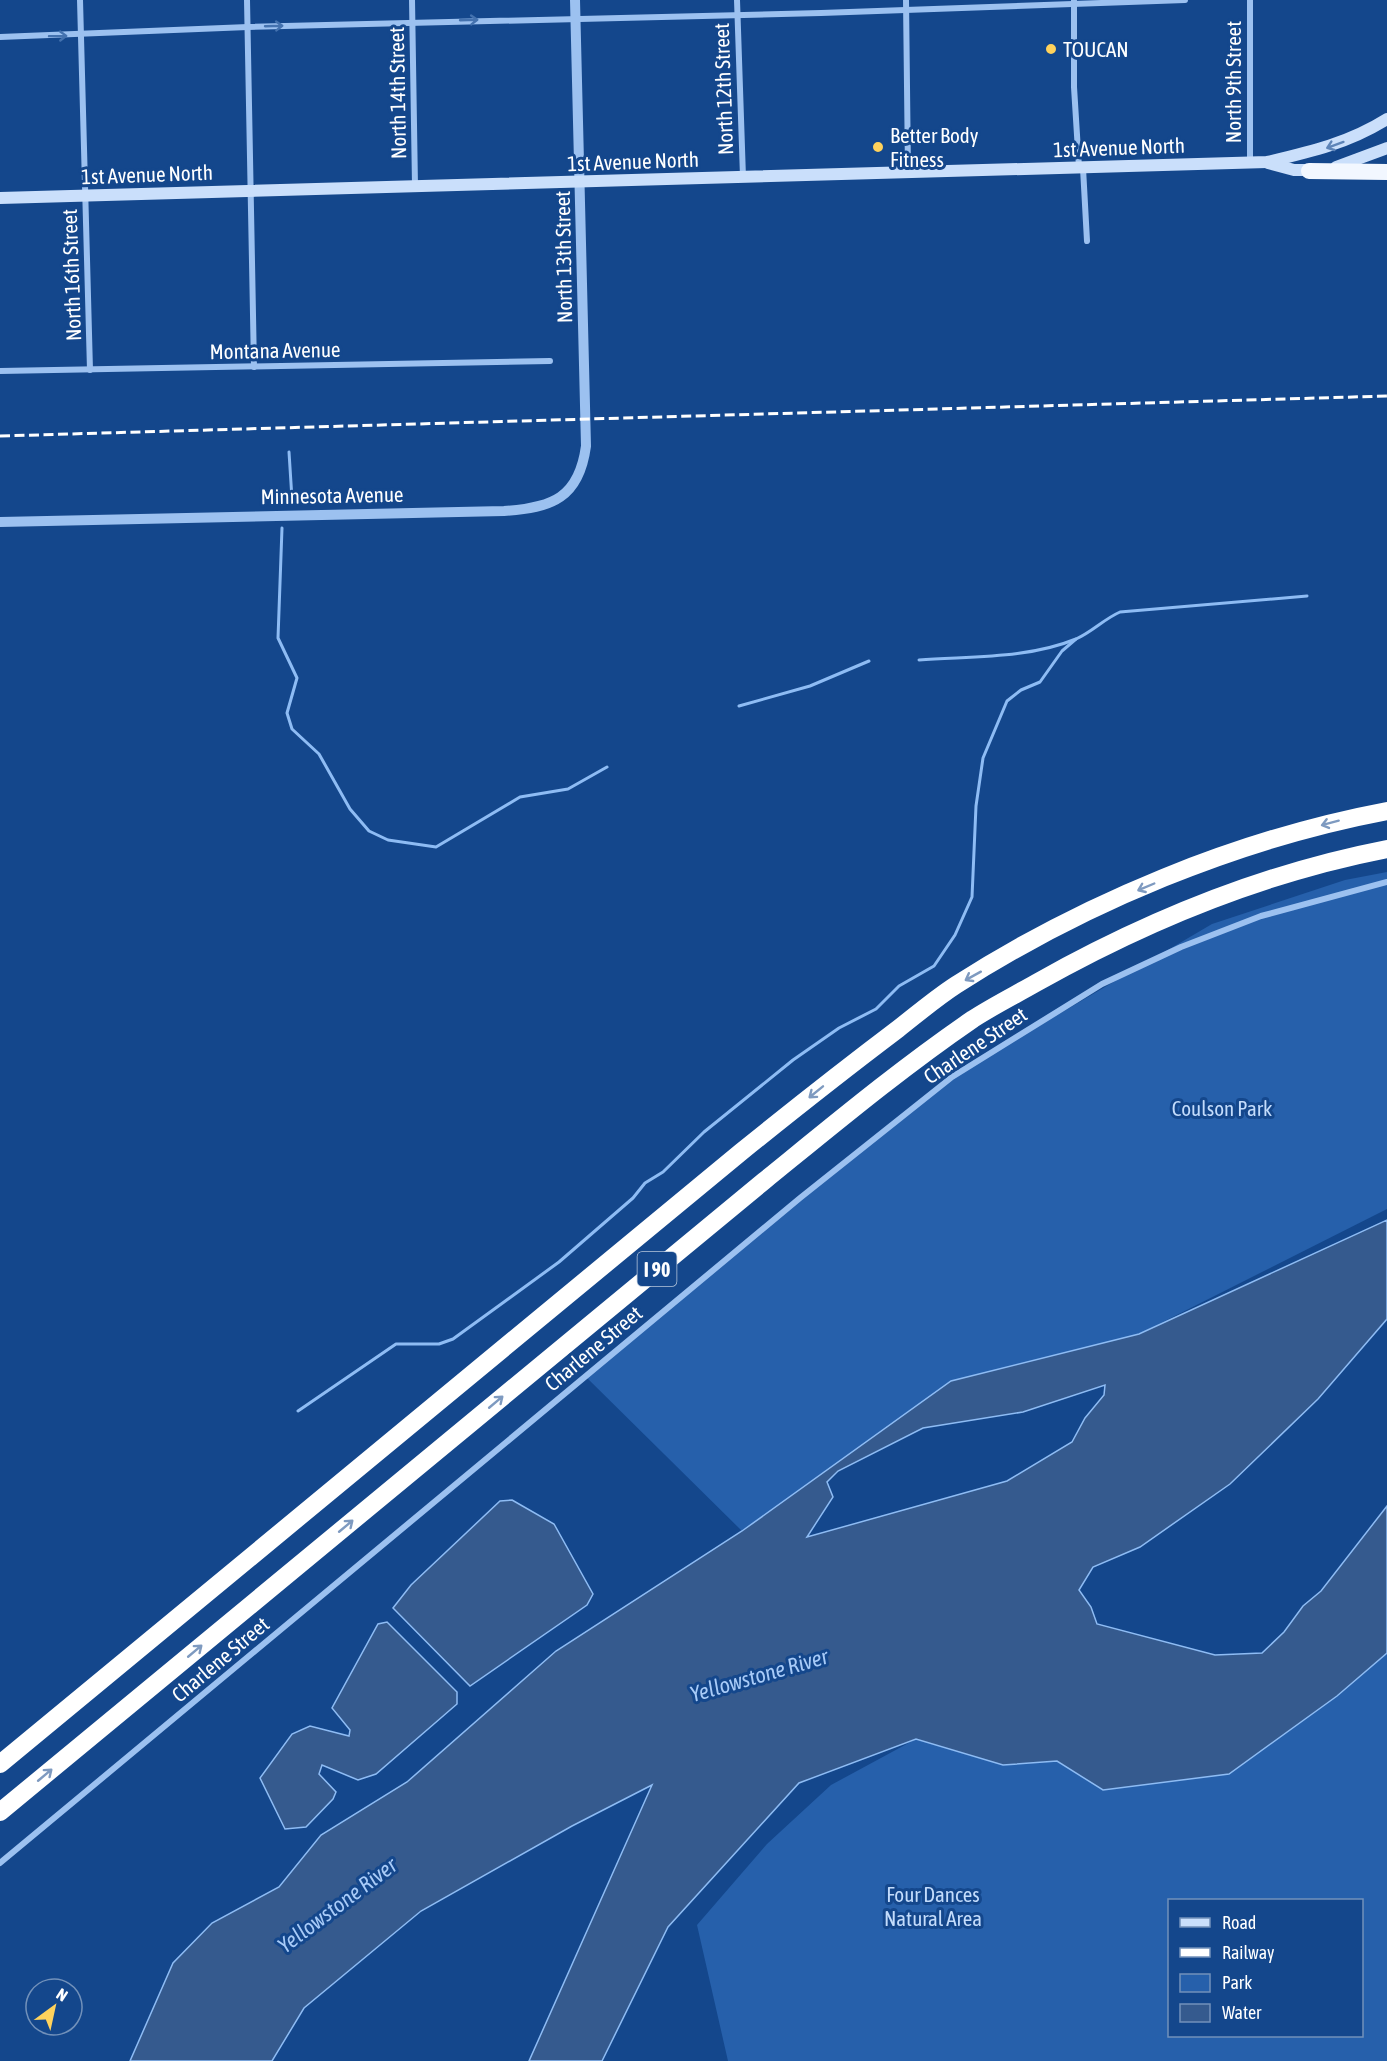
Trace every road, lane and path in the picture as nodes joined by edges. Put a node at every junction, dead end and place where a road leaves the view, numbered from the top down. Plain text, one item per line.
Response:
1 (80, 0) edge
2 (247, 0) edge
3 (412, 0) edge
4 (575, 0) edge
5 (737, 0) edge
6 (906, 0) edge
7 (1185, 0) edge
8 (1250, 0) edge
9 (1074, 2) edge
10 (906, 9) junction
11 (737, 14) junction
12 (575, 17) junction
13 (412, 22) junction
14 (248, 27) junction
15 (81, 36) junction
16 (0, 37) edge
17 (1387, 119) edge
18 (1387, 148) edge
19 (1267, 162) junction
20 (1250, 163) junction
21 (1081, 168) junction
22 (1310, 171) junction
23 (908, 172) junction
24 (1387, 172) edge
25 (742, 177) junction
26 (581, 182) junction
27 (415, 186) junction
28 (250, 191) junction
29 (85, 196) junction
30 (0, 198) edge
31 (1087, 241) dead end
32 (550, 362) dead end
33 (254, 367) junction
34 (90, 370) junction
35 (0, 371) edge
36 (585, 405) joint
37 (0, 522) edge
38 (1387, 811) edge
39 (1387, 849) edge
40 (1387, 882) edge
41 (0, 1764) edge
42 (0, 1812) edge
43 (0, 1863) edge

1 - 15 street, North 16th Street
2 - 14 street
3 - 13 street, North 14th Street
4 - 12 street, North 13th Street
5 - 11 street, North 12th Street
6 - 10 street
7 - 9 street
8 - 20 street, North 9th Street
9 - 10 street
9 - 21 street
10 - 11 street
10 - 23 street
11 - 12 street
11 - 25 street, North 12th Street
13 -> 12 street
12 - 26 street, North 13th Street
14 -> 13 street
13 - 27 street, North 14th Street
14 - 15 street
14 - 28 street
16 -> 15 street
15 - 29 street, North 16th Street
17 -> 19 main road, 1st Avenue North
18 - 22 main road, 1st Avenue North
19 - 20 main road, 1st Avenue North
19 - 22 main road, 1st Avenue North
20 - 21 main road, 1st Avenue North
21 - 23 main road, 1st Avenue North
21 - 31 street
22 - 24 highway
23 - 25 main road, 1st Avenue North
25 - 26 main road, 1st Avenue North
26 - 27 main road, 1st Avenue North
26 - 36 street, North 13th Street
27 - 28 main road, 1st Avenue North
28 - 29 main road, 1st Avenue North
28 - 33 street
29 - 30 main road, 1st Avenue North
29 - 34 street, North 16th Street
32 - 33 street, Montana Avenue
33 - 34 street, Montana Avenue
34 - 35 street, Montana Avenue
36 - 37 street, Minnesota Avenue
38 -> 41 highway, I 90
42 -> 39 highway, I 90
40 - 43 street, Charlene Street

